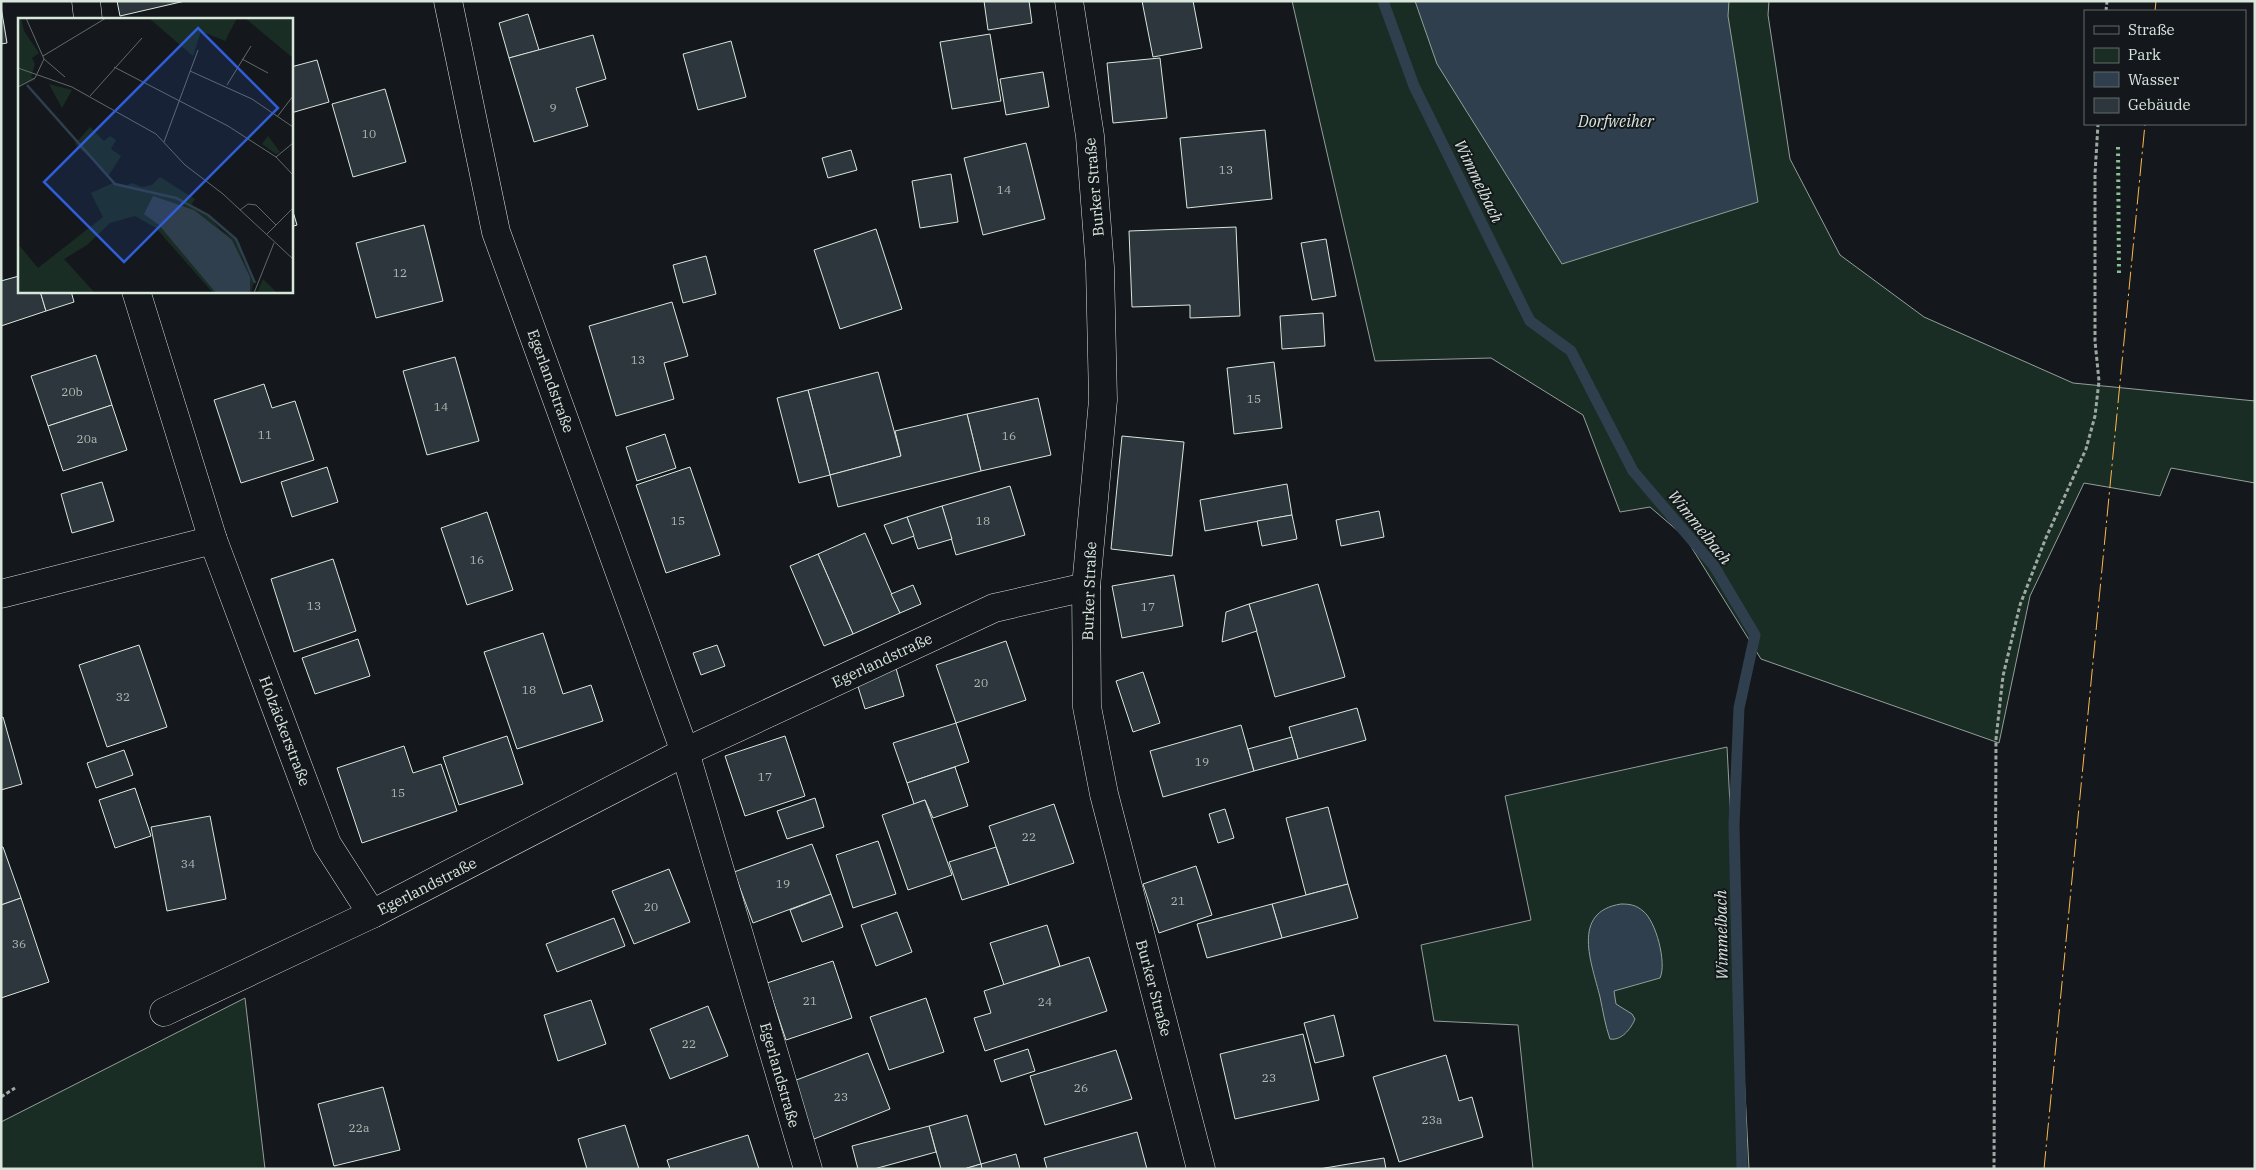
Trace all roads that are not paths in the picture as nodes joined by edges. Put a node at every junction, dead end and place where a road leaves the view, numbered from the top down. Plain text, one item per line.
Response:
1 (86, 1) edge
2 (448, 1) edge
3 (1069, 1) edge
4 (88, 18) edge
5 (136, 292) edge
6 (213, 540) junction
7 (1086, 587) junction
8 (1, 594) edge
9 (685, 752) junction
10 (372, 914) junction
11 (164, 1012) dead end
12 (808, 1169) edge
13 (1201, 1169) edge

1 - 4 street
2 - 9 street, Egerlandstraße
3 - 7 street, Burker Straße
5 - 6 street, Holzäckerstraße
6 - 8 street
6 - 10 street, Holzäckerstraße
7 - 9 street, Egerlandstraße
7 - 13 street, Burker Straße
9 - 10 street, Egerlandstraße
9 - 12 street, Egerlandstraße
10 - 11 street, Egerlandstraße

